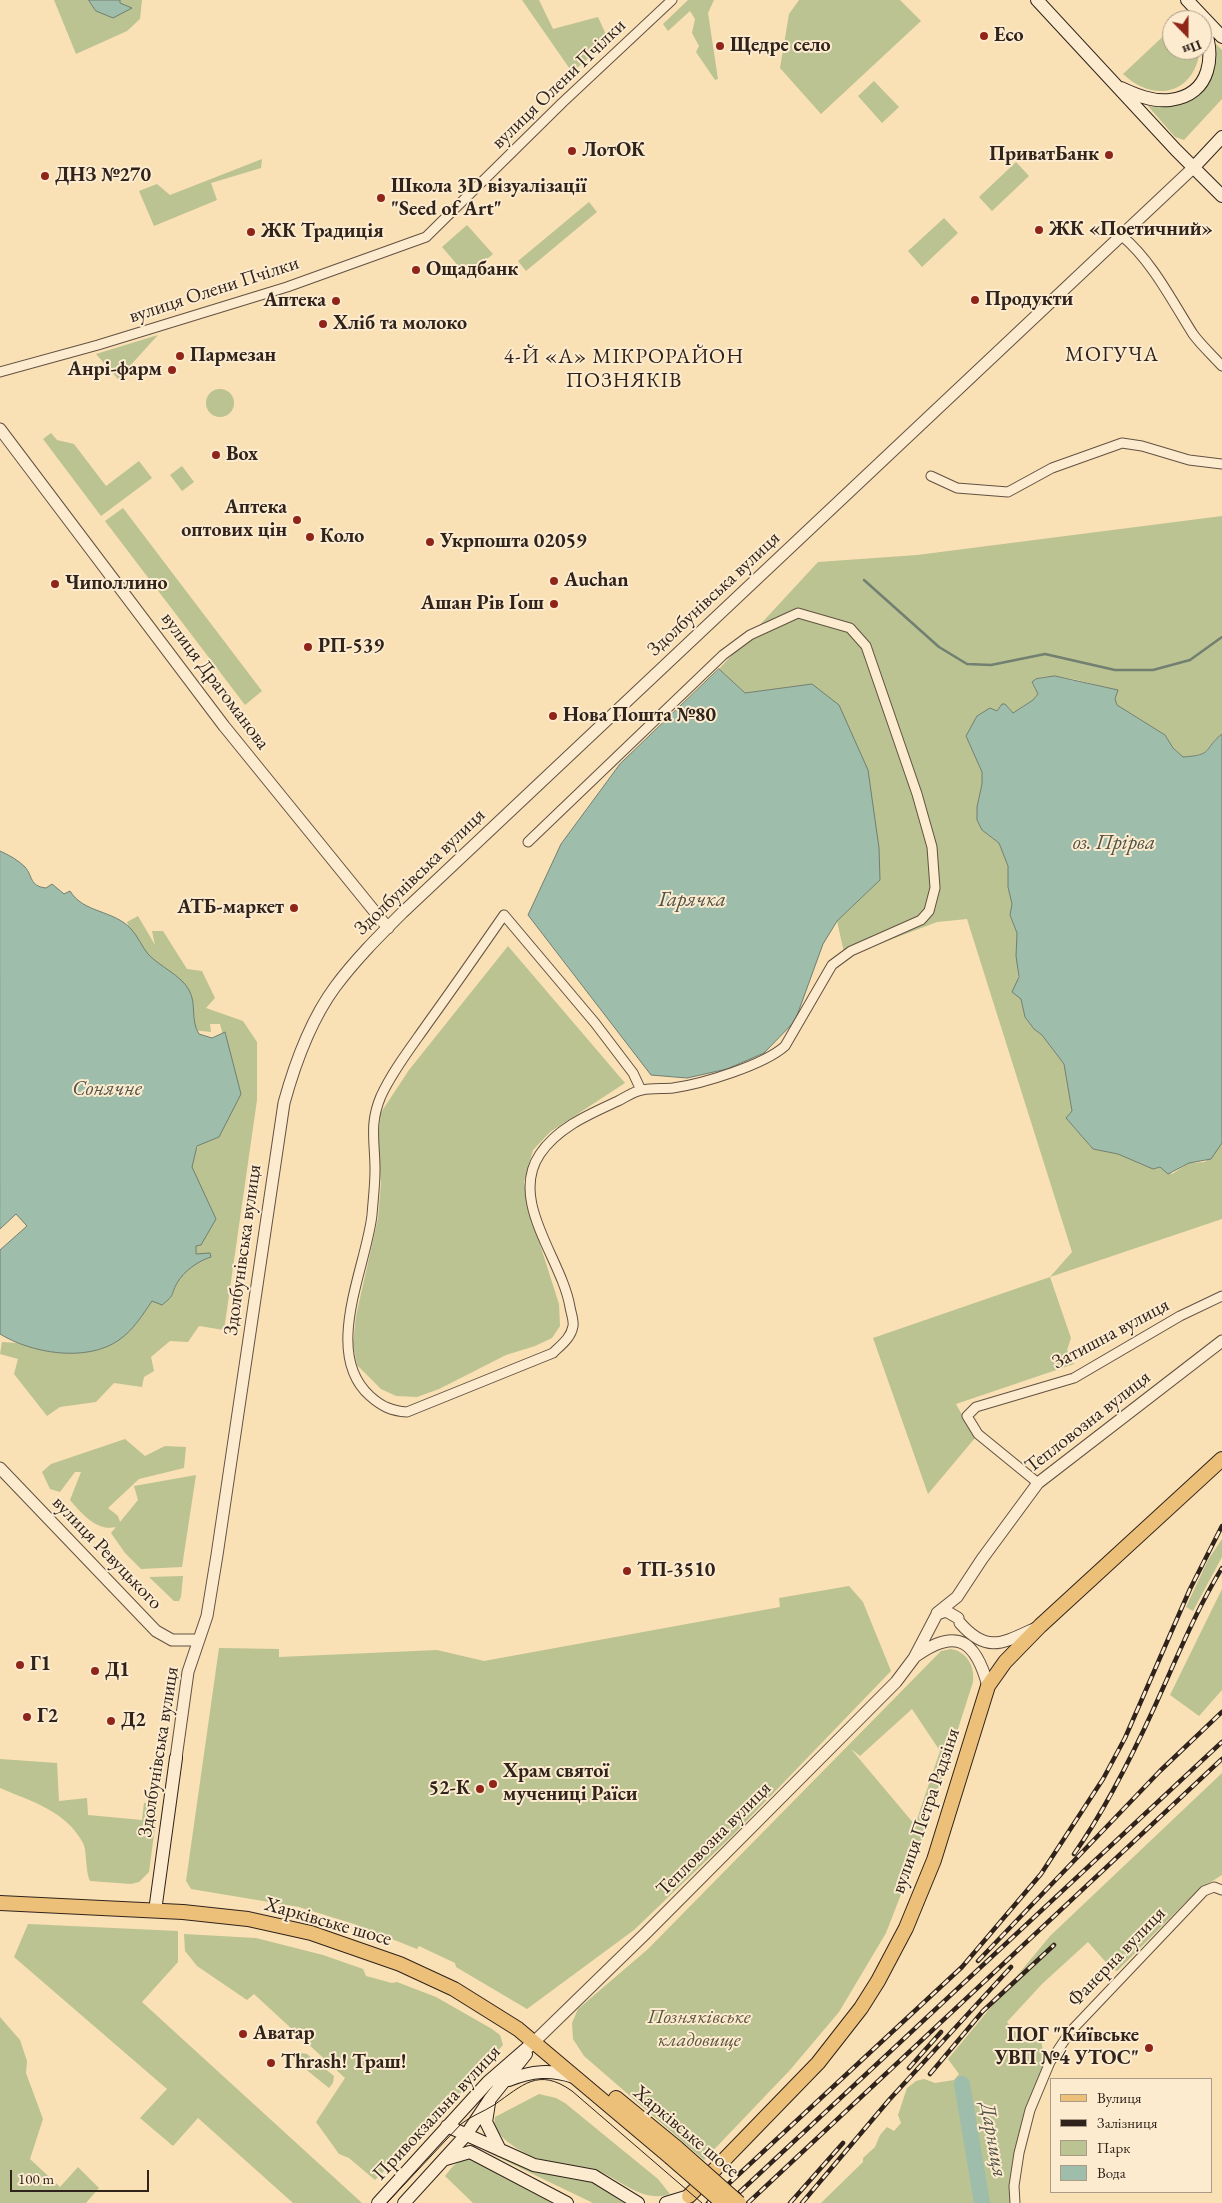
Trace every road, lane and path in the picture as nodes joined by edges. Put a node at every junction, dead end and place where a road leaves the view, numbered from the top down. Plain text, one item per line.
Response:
1 (672, 0) edge
2 (1037, 0) edge
3 (1187, 0) edge
4 (1195, 10) edge
5 (1212, 28) edge
6 (1222, 37) edge
7 (1210, 60) edge
8 (1117, 86) junction
9 (1222, 137) edge
10 (1193, 168) junction
11 (1222, 196) edge
12 (1122, 236) junction
13 (1222, 366) edge
14 (0, 372) edge
15 (0, 429) edge
16 (1222, 464) edge
17 (931, 476) dead end
18 (528, 842) dead end
19 (388, 928) junction
20 (641, 1090) junction
21 (1222, 1296) edge
22 (1222, 1341) edge
23 (1222, 1459) edge
24 (0, 1468) edge
25 (1038, 1483) junction
26 (957, 1597) junction
27 (937, 1614) junction
28 (959, 1620) junction
29 (930, 1626) junction
30 (1040, 1626) junction
31 (199, 1640) junction
32 (949, 1641) junction
33 (914, 1658) junction
34 (988, 1686) junction
35 (176, 1758) joint
36 (1218, 1888) edge
37 (0, 1903) edge
38 (155, 1911) junction
39 (534, 2042) junction
40 (581, 2080) junction
41 (506, 2081) junction
42 (490, 2099) junction
43 (447, 2126) junction
44 (466, 2135) junction
45 (500, 2150) junction
46 (674, 2152) junction
47 (443, 2160) junction
48 (686, 2199) edge
49 (378, 2203) edge
50 (404, 2203) edge
51 (567, 2203) edge
52 (638, 2203) edge
53 (666, 2203) edge
54 (723, 2203) edge
55 (739, 2203) edge
56 (1015, 2203) edge

1 - 14 street, вулиця Олени Пчілки
2 - 8 main road
3 - 4 main road
5 - 6 main road
7 - 8 main road
8 - 10 main road
9 - 10 main road, Здолбунівська вулиця
10 - 11 main road
10 - 12 street, Здолбунівська вулиця
12 - 13 street
12 - 19 street, Здолбунівська вулиця
15 - 19 street, вулиця Драгоманова
16 - 17 street
18 - 20 street
19 - 31 street, Здолбунівська вулиця
20 - 20 street
21 - 25 street, Затишна вулиця
22 - 25 street, Тепловозна вулиця
23 - 30 main road, вулиця Петра Радзіня
24 - 31 street, вулиця Ревуцького
25 - 26 street, Тепловозна вулиця
26 - 27 street, Тепловозна вулиця
26 - 28 street
27 - 28 street
27 - 29 street
28 - 30 street
28 - 32 street
29 - 32 street
29 - 33 street, Тепловозна вулиця
30 - 34 main road, вулиця Петра Радзіня
31 - 35 street, Здолбунівська вулиця
32 - 33 street, Тепловозна вулиця
32 - 34 street
33 - 39 street, Тепловозна вулиця
34 - 48 main road, вулиця Петра Радзіня
35 - 38 main road, Здолбунівська вулиця
36 - 56 street, Фанерна вулиця
37 - 38 main road, Харківське шосе
38 - 39 main road, Харківське шосе
39 - 40 main road, Харківське шосе
39 - 41 main road, Привокзальна вулиця
39 - 43 main road, Привокзальна вулиця
39 - 46 main road, Харківське шосе
40 - 41 main road, Привокзальна вулиця
40 - 46 main road, Харківське шосе
41 - 42 main road, Привокзальна вулиця
42 - 44 main road, Привокзальна вулиця
42 - 45 main road
43 - 44 main road
43 - 49 main road, Привокзальна вулиця
44 - 45 main road
44 - 47 main road, Привокзальна вулиця
45 - 52 main road
46 - 54 main road, Харківське шосе, bridge
46 - 55 main road, Харківське шосе, bridge
47 - 50 main road, Привокзальна вулиця
47 - 51 main road
48 - 53 main road, вулиця Петра Радзіня

